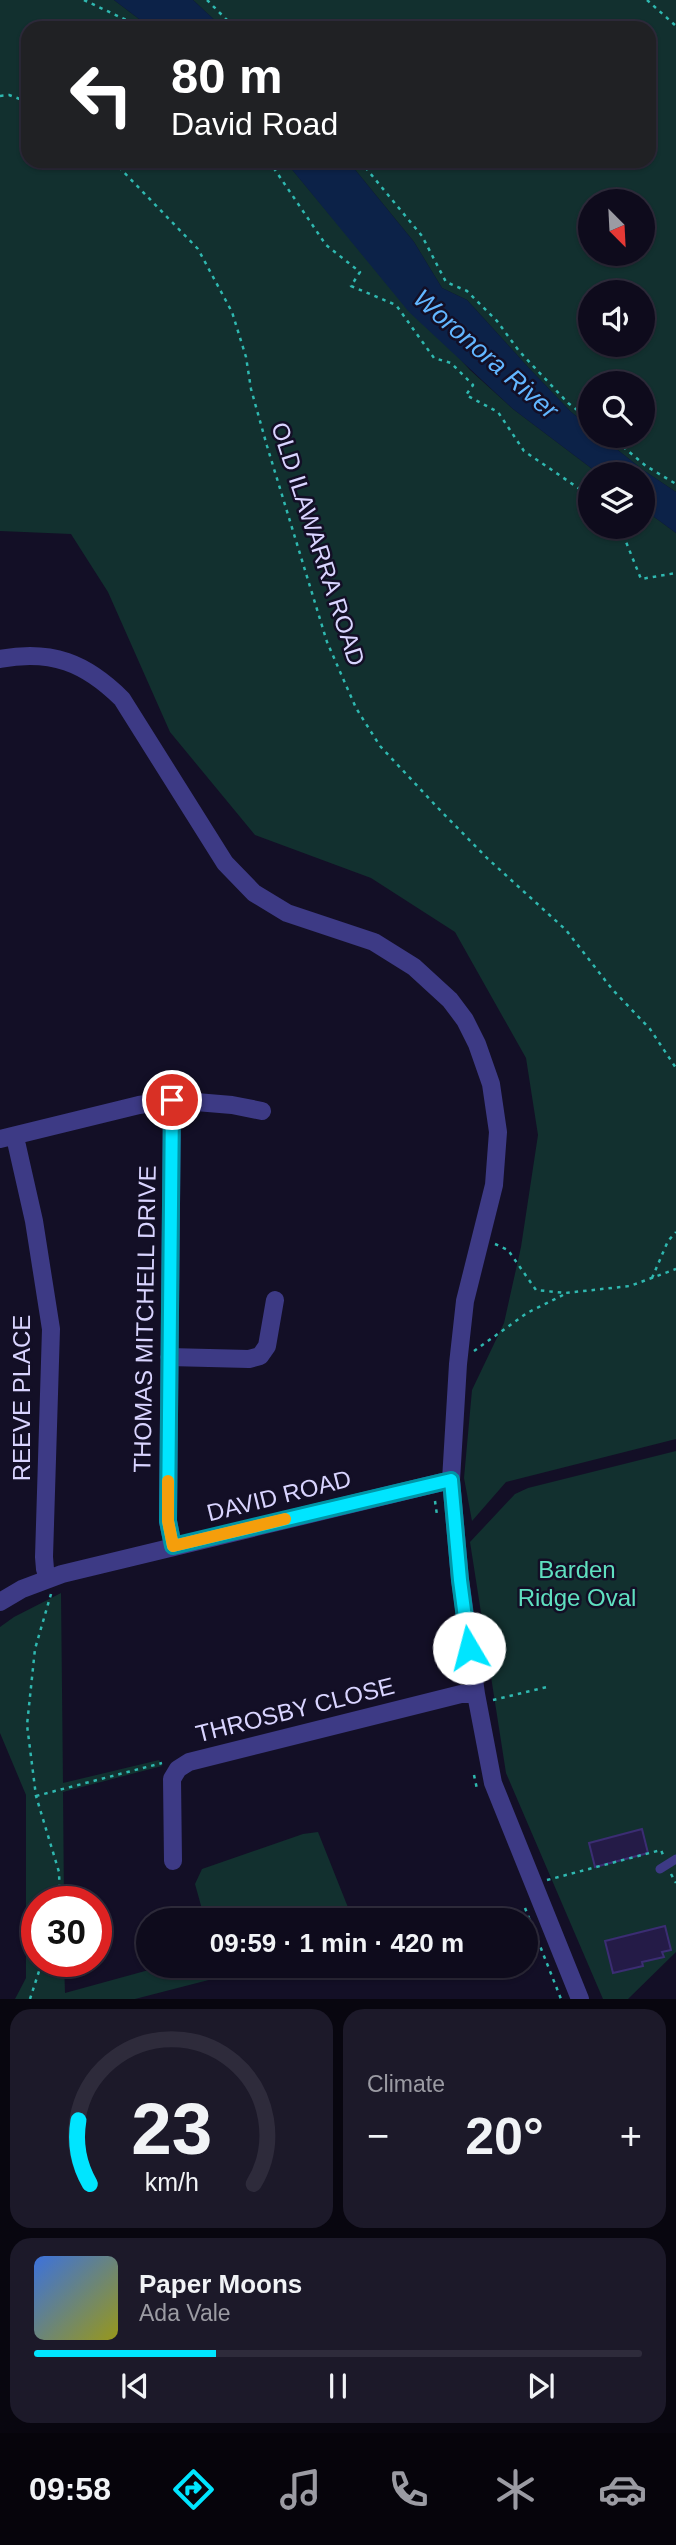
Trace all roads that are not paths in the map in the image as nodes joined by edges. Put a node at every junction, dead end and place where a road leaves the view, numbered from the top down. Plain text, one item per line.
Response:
1 (0, 659) edge
2 (172, 1100) junction
3 (262, 1111) dead end
4 (7, 1138) edge
5 (275, 1300) dead end
6 (169, 1357) junction
7 (451, 1480) junction
8 (173, 1546) junction
9 (45, 1587) junction
10 (0, 1602) edge
11 (476, 1694) junction
12 (173, 1861) dead end
13 (580, 1999) edge

1 - 7 street
2 - 3 street
2 - 4 street
2 - 6 street, THOMAS MITCHELL DRIVE
4 - 9 street, REEVE PLACE
5 - 6 street
6 - 8 street, THOMAS MITCHELL DRIVE
7 - 8 street, DAVID ROAD
7 - 11 street
8 - 9 street, DAVID ROAD
9 - 10 street, DAVID ROAD
11 - 12 street, THROSBY CLOSE
11 - 13 street

